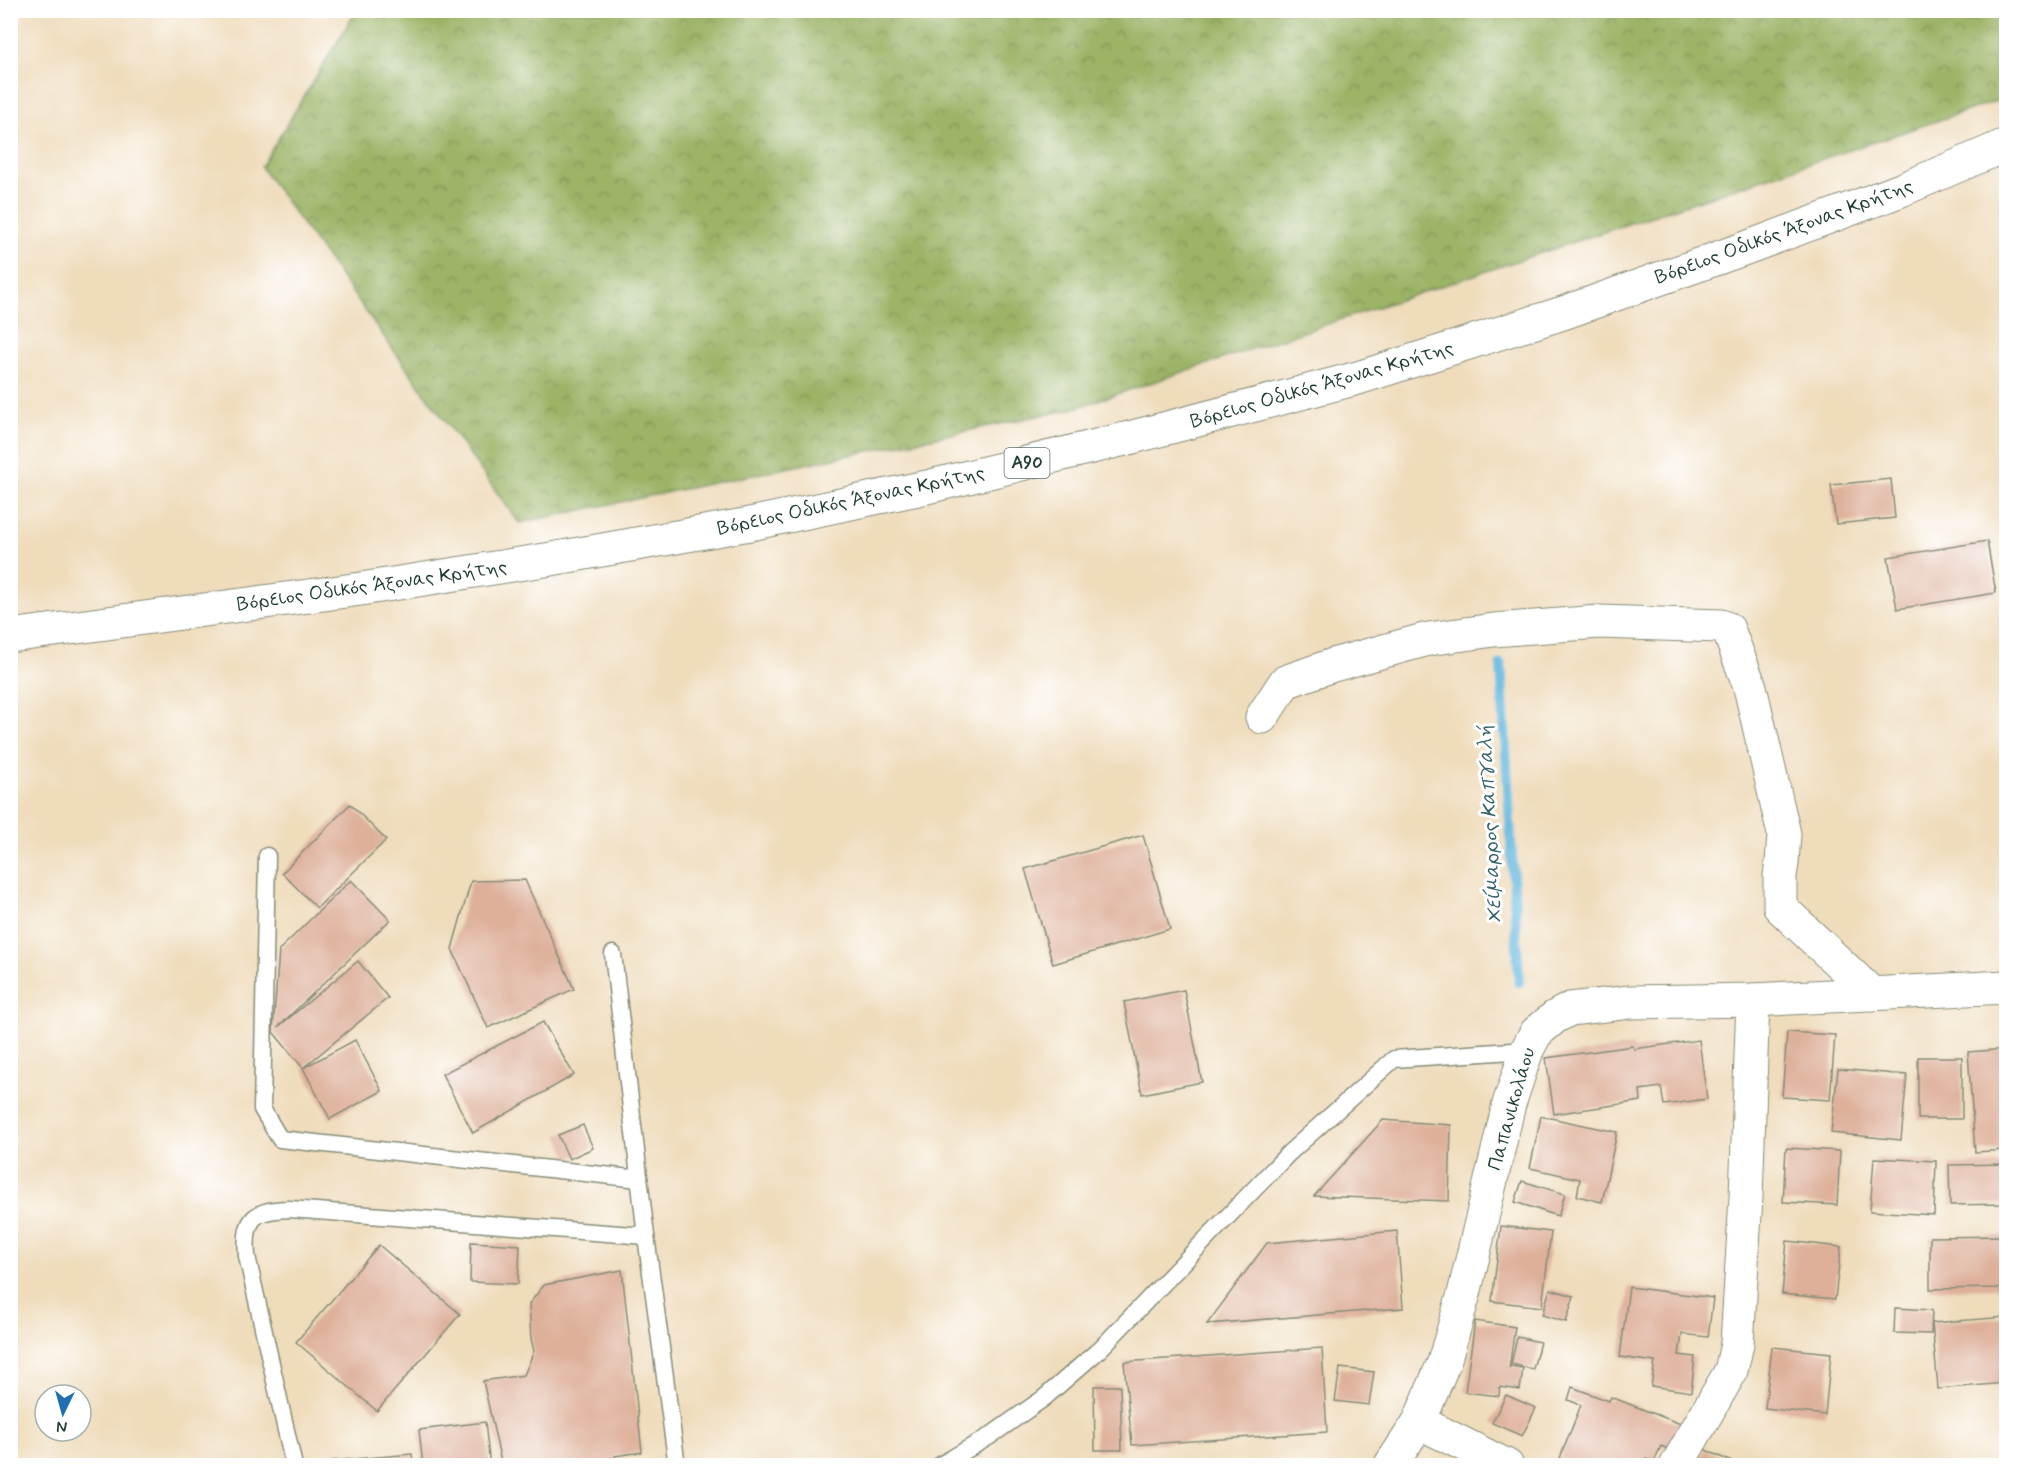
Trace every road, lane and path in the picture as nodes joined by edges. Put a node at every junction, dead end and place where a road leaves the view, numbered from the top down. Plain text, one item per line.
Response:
1 (2007, 145) edge
2 (10, 636) edge
3 (1262, 717) dead end
4 (267, 856) dead end
5 (613, 954) dead end
6 (2007, 987) edge
7 (1872, 994) junction
8 (1753, 1000) junction
9 (1527, 1050) junction
10 (639, 1179) junction
11 (645, 1236) junction
12 (1419, 1422) junction
13 (294, 1466) edge
14 (677, 1466) edge
15 (939, 1466) edge
16 (1390, 1466) edge
17 (1507, 1466) edge
18 (1676, 1466) edge

1 - 2 main road, Βόρειος Οδικός Άξονας Κρήτης / Α90
3 - 7 main road
4 - 10 lane
5 - 10 lane
6 - 7 main road, Παπανικολάου
7 - 8 main road, Παπανικολάου
8 - 9 main road, Παπανικολάου
8 - 18 main road
9 - 12 main road, Παπανικολάου
9 - 15 lane
10 - 11 lane
11 - 13 lane
11 - 14 lane
12 - 16 main road, Παπανικολάου
12 - 17 main road

